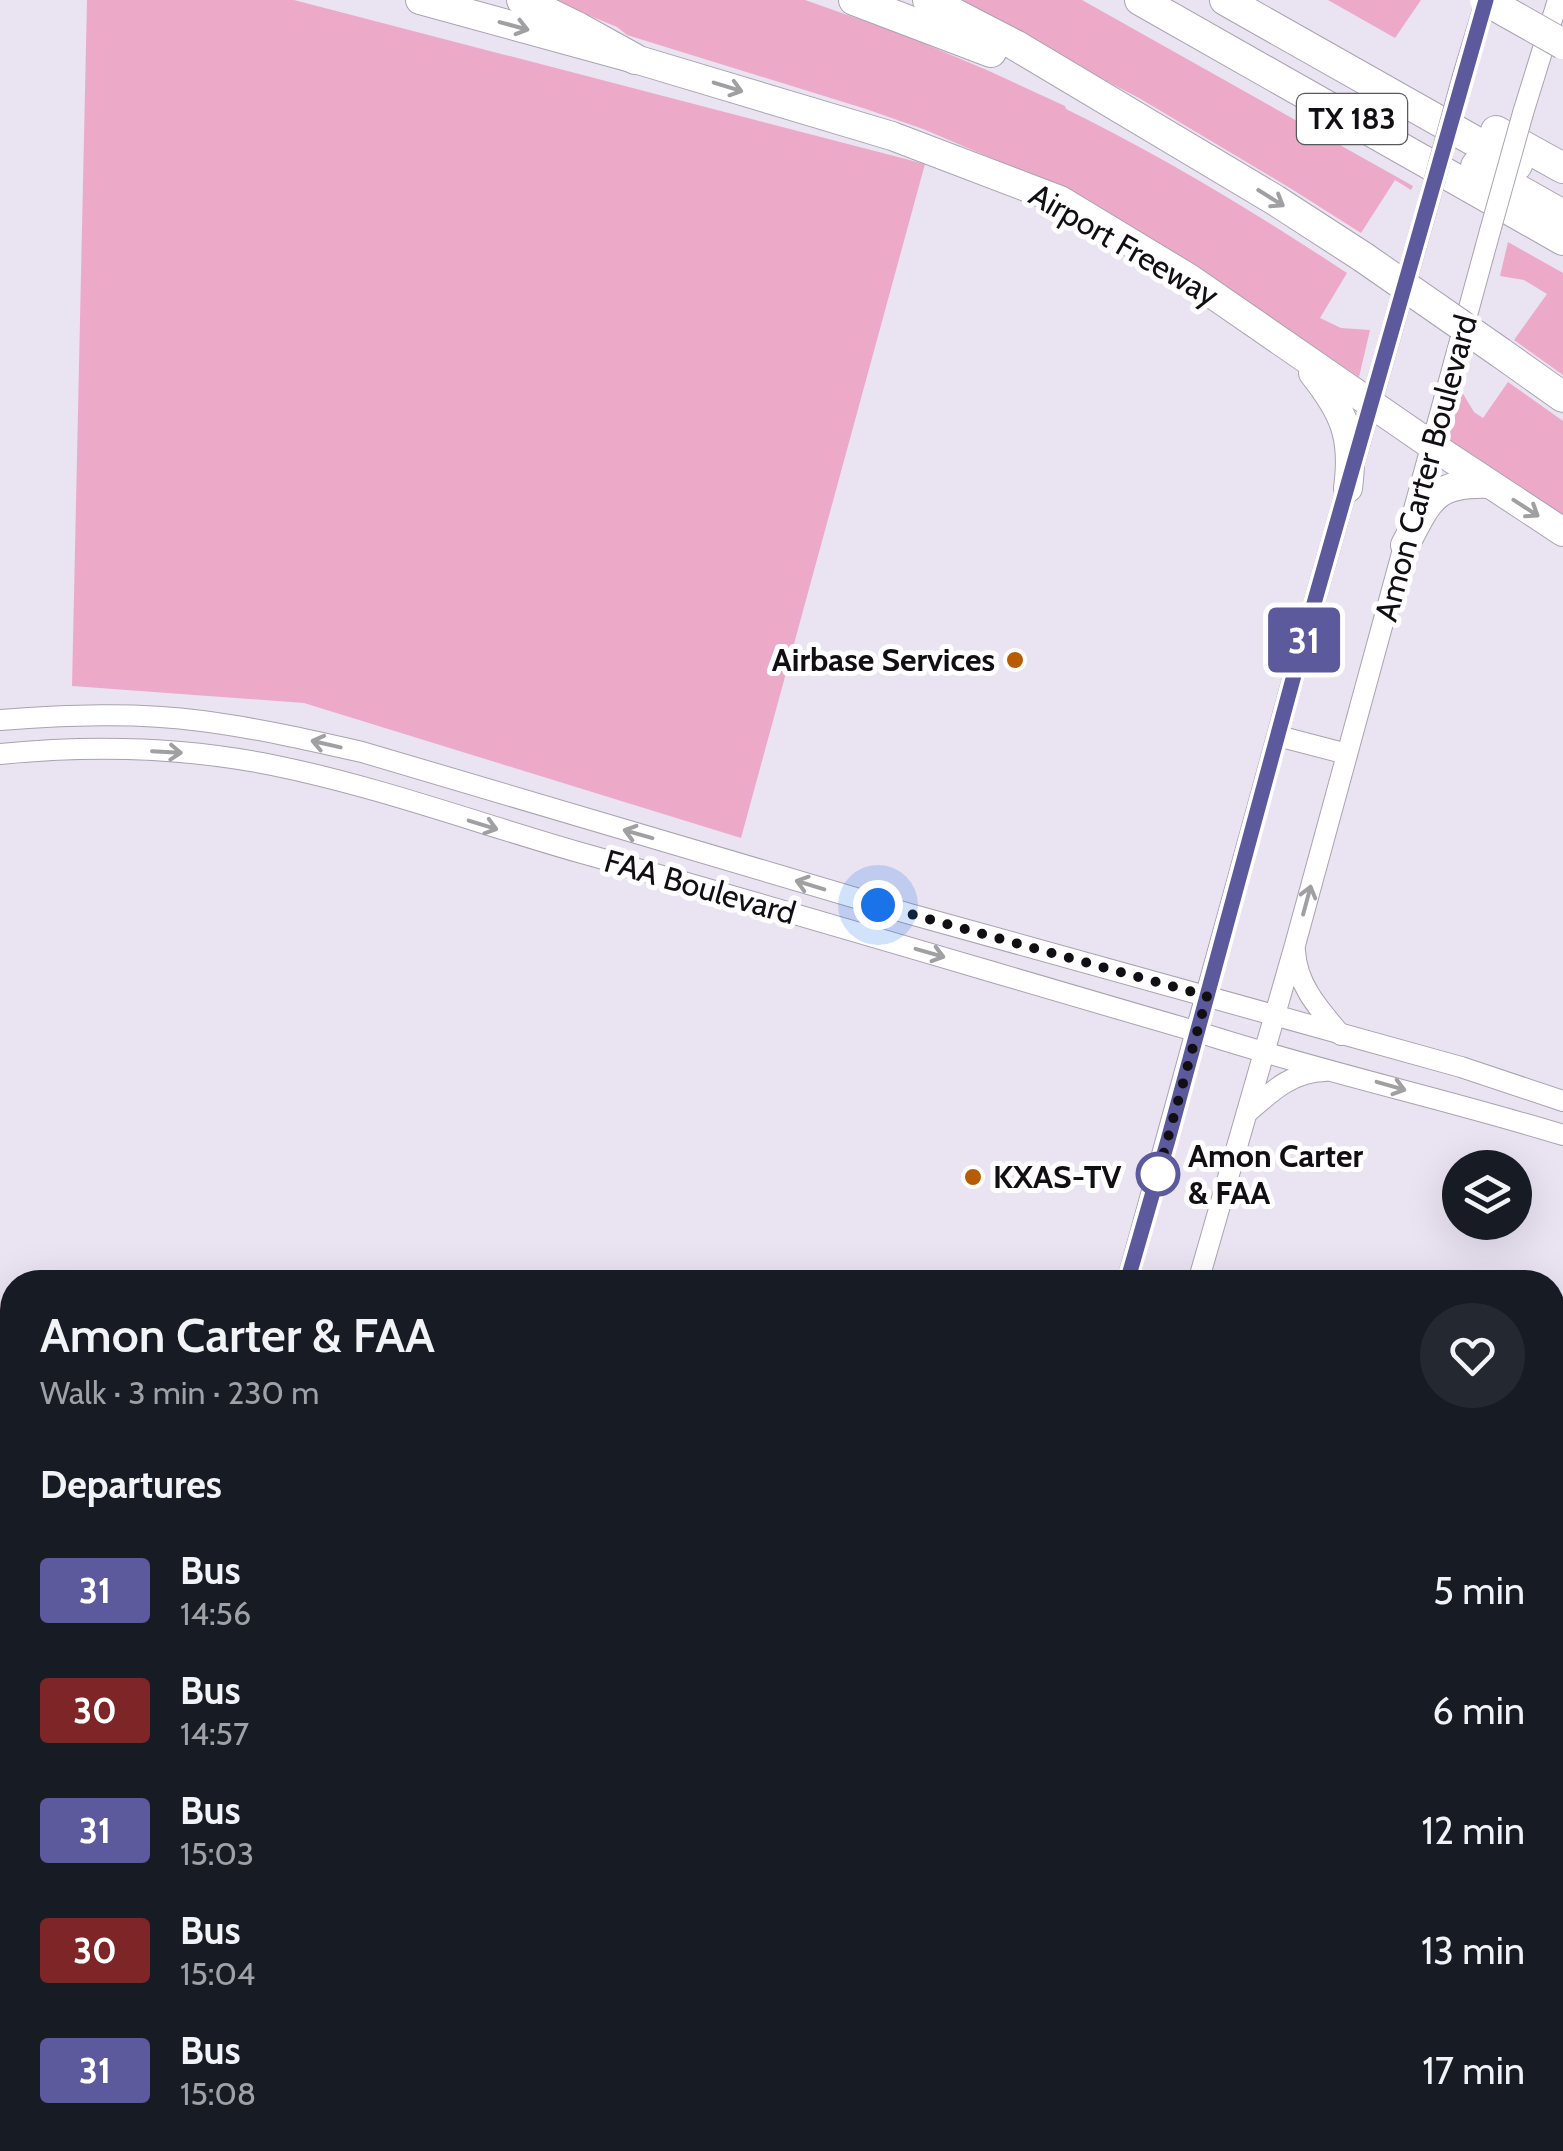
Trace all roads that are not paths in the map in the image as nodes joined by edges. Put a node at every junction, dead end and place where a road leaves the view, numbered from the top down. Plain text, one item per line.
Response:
1 (420, 0) edge
2 (522, 0) edge
3 (854, 0) edge
4 (928, 0) edge
5 (1140, 0) edge
6 (1182, 0) edge
7 (1225, 0) edge
8 (1265, 0) edge
9 (1486, 0) edge
10 (1558, 0) edge
11 (1563, 44) edge
12 (635, 59) junction
13 (1188, 148) junction
14 (1563, 168) edge
15 (1563, 192) edge
16 (1563, 215) edge
17 (1563, 240) edge
18 (1297, 352) junction
19 (1563, 397) edge
20 (1372, 404) junction
21 (1431, 444) junction
22 (1489, 484) junction
23 (1348, 488) junction
24 (1563, 532) edge
25 (1405, 545) junction
26 (116, 716) junction
27 (0, 720) edge
28 (1278, 736) junction
29 (117, 749) junction
30 (0, 754) edge
31 (1347, 754) junction
32 (732, 862) junction
33 (723, 893) junction
34 (1295, 945) junction
35 (1207, 996) junction
36 (1274, 1017) junction
37 (1198, 1032) junction
38 (1341, 1035) junction
39 (1263, 1053) junction
40 (1334, 1071) junction
41 (1563, 1100) edge
42 (1246, 1115) junction
43 (1563, 1135) edge
44 (1130, 1270) edge
45 (1201, 1270) edge

1 -> 12 main road, Airport Freeway
2 - 12 highway
3 - 13 highway
4 - 13 highway
5 - 17 highway, TX 183
6 - 16 highway
7 - 15 highway
8 - 14 highway, TX 183
9 - 11 highway, bridge
9 - 20 street, Amon Carter Boulevard, bridge
10 - 21 street, Amon Carter Boulevard, bridge
12 -> 18 main road, Airport Freeway
13 -> 19 highway, bridge
18 - 20 main road, Airport Freeway
18 - 23 main road
20 - 21 main road, Airport Freeway
20 - 23 street, Amon Carter Boulevard
21 - 22 main road, Airport Freeway
21 - 25 street, Amon Carter Boulevard
22 -> 24 main road, Airport Freeway
22 - 25 main road
23 - 28 street, Amon Carter Boulevard
25 - 31 street, Amon Carter Boulevard
26 - 27 street, FAA Boulevard
26 - 29 street
32 -> 26 street, FAA Boulevard
28 - 31 street
28 - 35 street, Amon Carter Boulevard
29 - 30 street, FAA Boulevard
29 -> 33 street, FAA Boulevard
34 -> 31 street, Amon Carter Boulevard
32 - 33 street
35 -> 32 street, FAA Boulevard
33 -> 37 street, FAA Boulevard
34 - 36 street, Amon Carter Boulevard
34 - 38 street
35 - 36 street, FAA Boulevard
35 - 37 street, Amon Carter Boulevard
36 - 38 street, FAA Boulevard
36 - 39 street, Amon Carter Boulevard
37 - 39 street, FAA Boulevard
37 - 44 street, Amon Carter Boulevard
38 - 41 street, FAA Boulevard
39 - 40 street, FAA Boulevard
39 - 42 street, Amon Carter Boulevard
40 - 42 street
40 -> 43 street, FAA Boulevard
42 - 45 street, Amon Carter Boulevard

